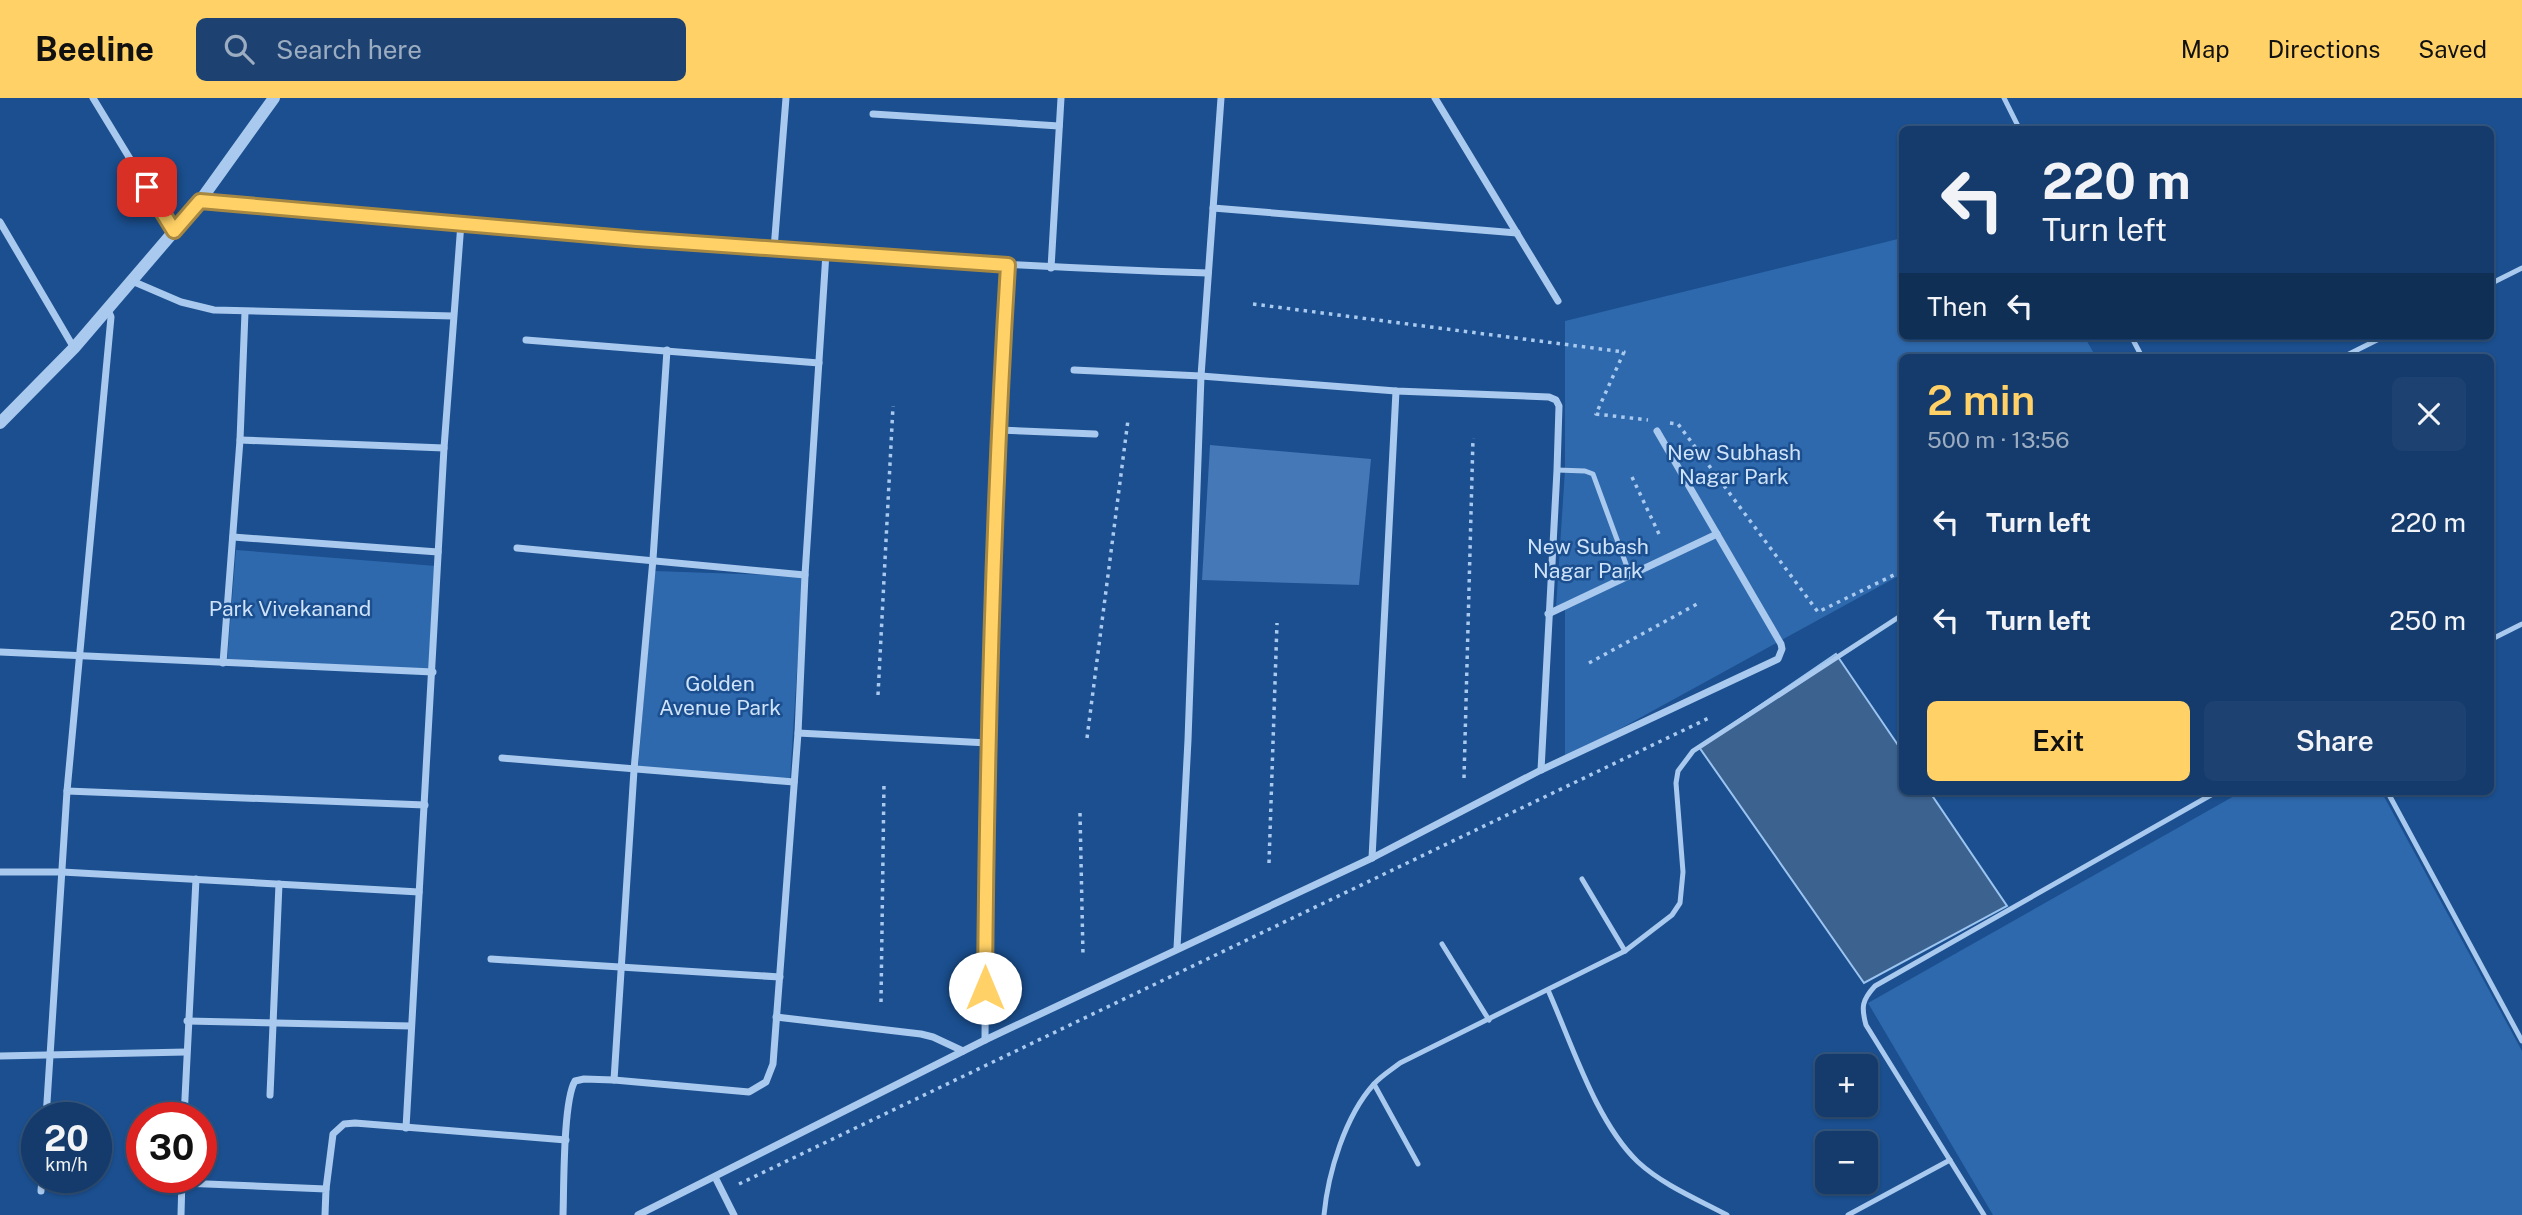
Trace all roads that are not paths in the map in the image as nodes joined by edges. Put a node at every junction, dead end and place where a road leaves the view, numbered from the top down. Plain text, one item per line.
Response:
1 (93, 98) edge
2 (274, 98) edge
3 (786, 98) edge
4 (1061, 98) edge
5 (1221, 98) edge
6 (1435, 98) edge
7 (2004, 98) edge
8 (873, 114) dead end
9 (2018, 126) edge
10 (1059, 127) junction
11 (200, 201) junction
12 (1213, 208) junction
13 (0, 222) edge
14 (461, 223) junction
15 (174, 231) junction
16 (1517, 233) junction
17 (774, 248) junction
18 (826, 253) junction
19 (1008, 265) junction
20 (1051, 268) junction
21 (2522, 268) edge
22 (1209, 273) junction
23 (132, 281) junction
24 (2494, 282) edge
25 (1558, 301) dead end
26 (107, 310) junction
27 (245, 312) junction
28 (453, 316) junction
29 (527, 340) dead end
30 (2377, 340) edge
31 (74, 348) junction
32 (667, 350) junction
33 (2349, 354) edge
34 (819, 363) junction
35 (1074, 370) dead end
36 (1201, 376) junction
37 (1396, 391) junction
38 (0, 423) edge
39 (998, 430) junction
40 (1657, 431) dead end
41 (1095, 434) dead end
42 (240, 440) junction
43 (444, 448) junction
44 (1557, 470) junction
45 (1717, 534) junction
46 (233, 537) junction
47 (517, 548) dead end
48 (439, 552) junction
49 (653, 559) junction
50 (805, 575) junction
51 (1629, 575) junction
52 (1548, 614) junction
53 (1899, 617) edge
54 (2522, 624) edge
55 (2494, 638) edge
56 (0, 652) edge
57 (80, 655) junction
58 (223, 663) junction
59 (433, 672) junction
60 (798, 733) junction
61 (988, 743) junction
62 (502, 758) dead end
63 (634, 769) junction
64 (1541, 770) junction
65 (794, 782) junction
66 (67, 790) junction
67 (2211, 795) edge
68 (2390, 795) edge
69 (425, 805) junction
70 (1372, 858) junction
71 (0, 872) edge
72 (62, 873) junction
73 (1582, 879) dead end
74 (196, 880) junction
75 (279, 884) junction
76 (419, 892) junction
77 (1442, 944) dead end
78 (1178, 948) junction
79 (1625, 951) junction
80 (491, 959) dead end
81 (623, 967) junction
82 (780, 977) junction
83 (1548, 990) junction
84 (776, 1017) junction
85 (1489, 1020) junction
86 (187, 1021) junction
87 (273, 1023) junction
88 (411, 1026) junction
89 (985, 1040) junction
90 (2522, 1041) edge
91 (963, 1051) junction
92 (186, 1052) junction
93 (49, 1055) junction
94 (0, 1056) edge
95 (614, 1080) junction
96 (1374, 1084) junction
97 (270, 1095) dead end
98 (47, 1102) edge
99 (184, 1102) edge
100 (407, 1128) junction
101 (566, 1140) junction
102 (1950, 1160) junction
103 (1418, 1164) dead end
104 (715, 1177) junction
105 (217, 1182) edge
106 (326, 1189) junction
107 (182, 1193) edge
108 (181, 1215) edge
109 (325, 1215) edge
110 (563, 1215) edge
111 (638, 1215) edge
112 (734, 1215) edge
113 (1324, 1215) edge
114 (1727, 1215) edge
115 (1849, 1215) edge
116 (1984, 1215) edge

1 - 15 street
2 - 11 street
3 - 17 street
4 - 10 street
5 - 12 street
6 - 16 street
7 - 9 lane
8 - 10 street
10 - 20 street
11 - 14 street
11 - 15 street
12 - 16 street
12 - 22 street
13 - 31 street
14 - 17 street
14 - 28 street
15 - 23 street
16 - 25 street
17 - 18 street
18 - 19 street
18 - 34 street
19 - 20 street
19 - 39 street
20 - 22 street
21 - 24 lane
22 - 36 street
23 - 26 street
23 - 27 street
26 - 31 street
26 - 57 street
27 - 28 street
27 - 42 street
28 - 43 street
29 - 32 street
30 - 33 lane
31 - 38 street
32 - 34 street
32 - 49 street
34 - 50 street
35 - 36 street
36 - 37 street
36 - 78 street
37 - 44 street
37 - 70 street
39 - 41 street
39 - 61 street
40 - 45 street
42 - 43 street
42 - 46 street
43 - 48 street
44 - 51 lane
44 - 52 street
45 - 51 street
45 - 64 street
46 - 48 street
46 - 58 street
47 - 49 street
48 - 59 street
49 - 50 street
49 - 63 street
50 - 60 street
51 - 52 street
52 - 64 street
53 - 79 lane
54 - 55 lane
56 - 57 street
57 - 58 street
57 - 66 street
58 - 59 street
59 - 69 street
60 - 61 street
60 - 65 street
61 - 89 street
62 - 63 street
63 - 65 street
63 - 81 street
64 - 70 street
65 - 82 street
66 - 69 street
66 - 72 street
67 - 102 lane
68 - 90 lane
69 - 76 street
70 - 78 street
71 - 72 street
72 - 74 street
72 - 93 street
73 - 79 lane
74 - 75 street
74 - 86 street
75 - 76 street
75 - 87 street
76 - 88 street
77 - 85 lane
78 - 89 street
79 - 83 lane
80 - 81 street
81 - 82 street
81 - 95 street
82 - 84 street
83 - 85 lane
83 - 114 lane
84 - 91 street
84 - 95 street
85 - 96 lane
86 - 87 street
86 - 92 street
87 - 88 street
87 - 97 street
88 - 100 street
89 - 91 street
91 - 104 street
92 - 93 street
92 - 99 street
93 - 94 street
93 - 98 street
95 - 101 street
96 - 103 lane
96 - 113 lane
100 - 101 street
100 - 106 street
101 - 110 street
102 - 115 lane
102 - 116 lane
104 - 111 street
104 - 112 street
105 - 106 street
106 - 109 street
107 - 108 street

